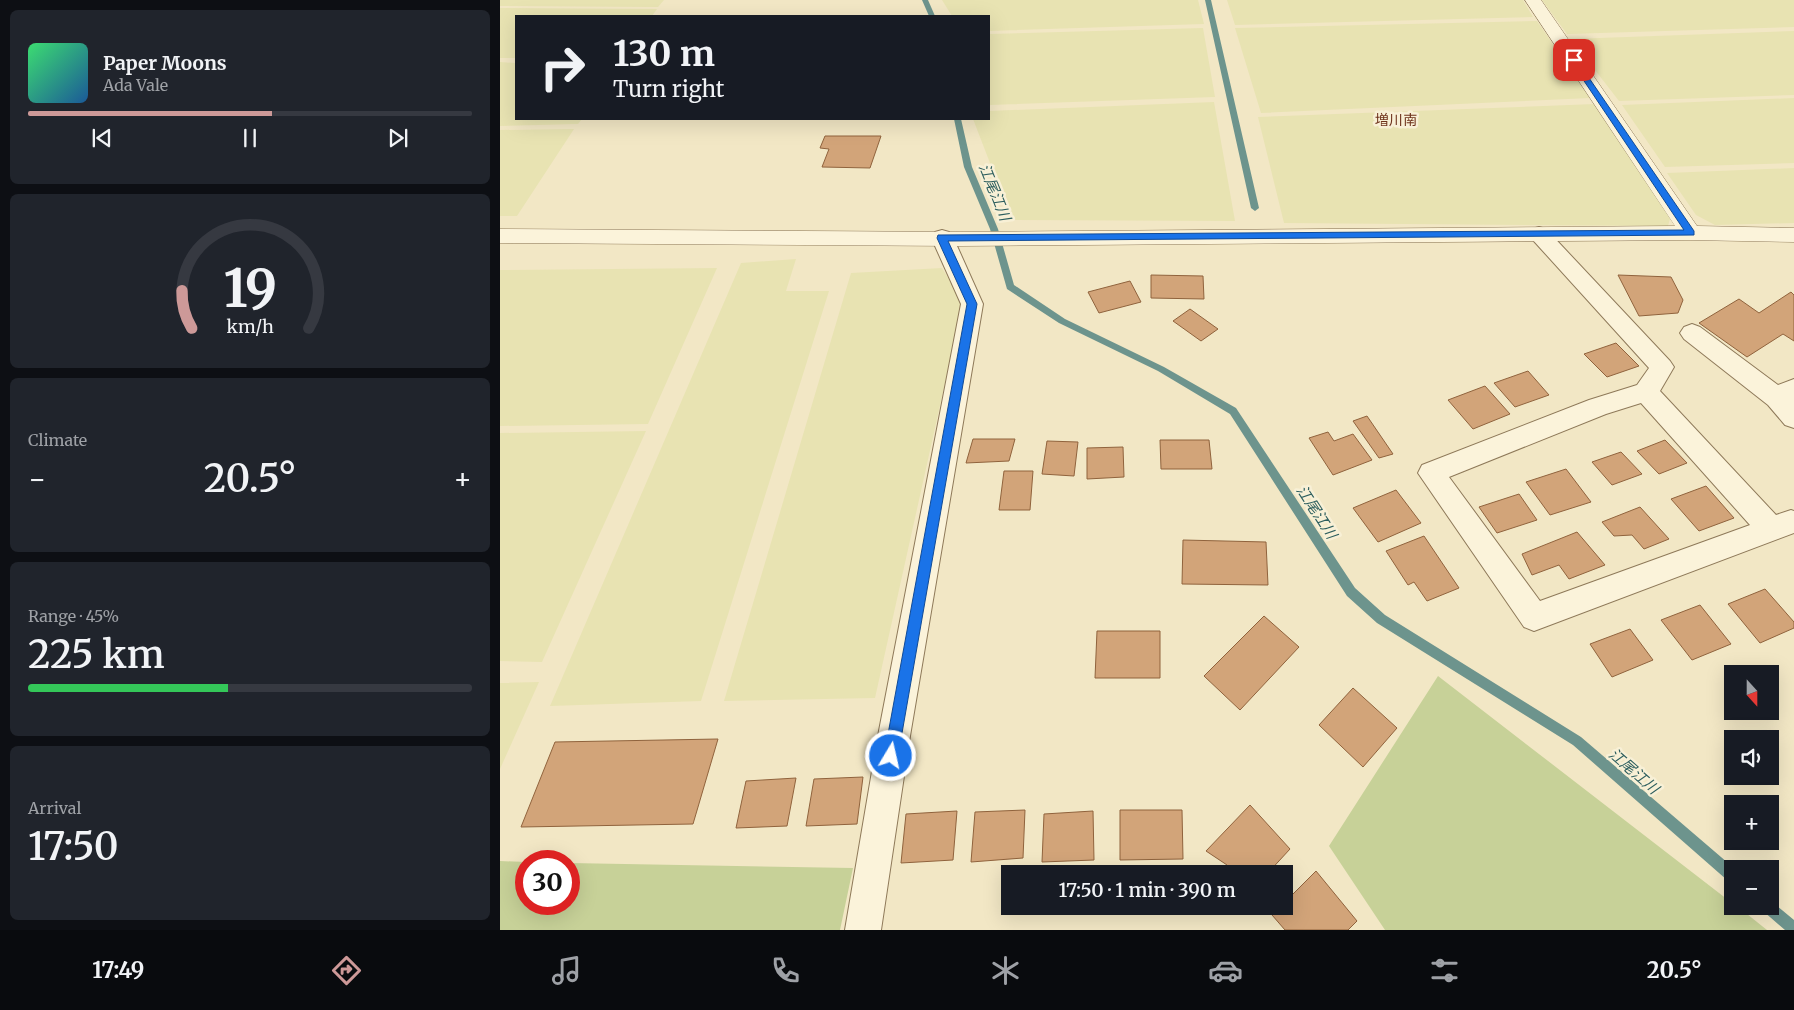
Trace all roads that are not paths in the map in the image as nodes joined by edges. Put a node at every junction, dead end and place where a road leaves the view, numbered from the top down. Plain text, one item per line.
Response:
1 (1533, 0) edge
2 (1691, 233) junction
3 (1540, 234) junction
4 (1794, 235) edge
5 (500, 236) edge
6 (951, 238) junction
7 (1692, 333) dead end
8 (1646, 392) junction
9 (1785, 393) edge
10 (1794, 418) edge
11 (864, 930) edge

1 - 2 street
2 - 3 street
2 - 4 street
3 - 6 street
3 - 8 street
5 - 6 street
6 - 11 street
7 - 9 street
8 - 8 street
9 - 10 street

